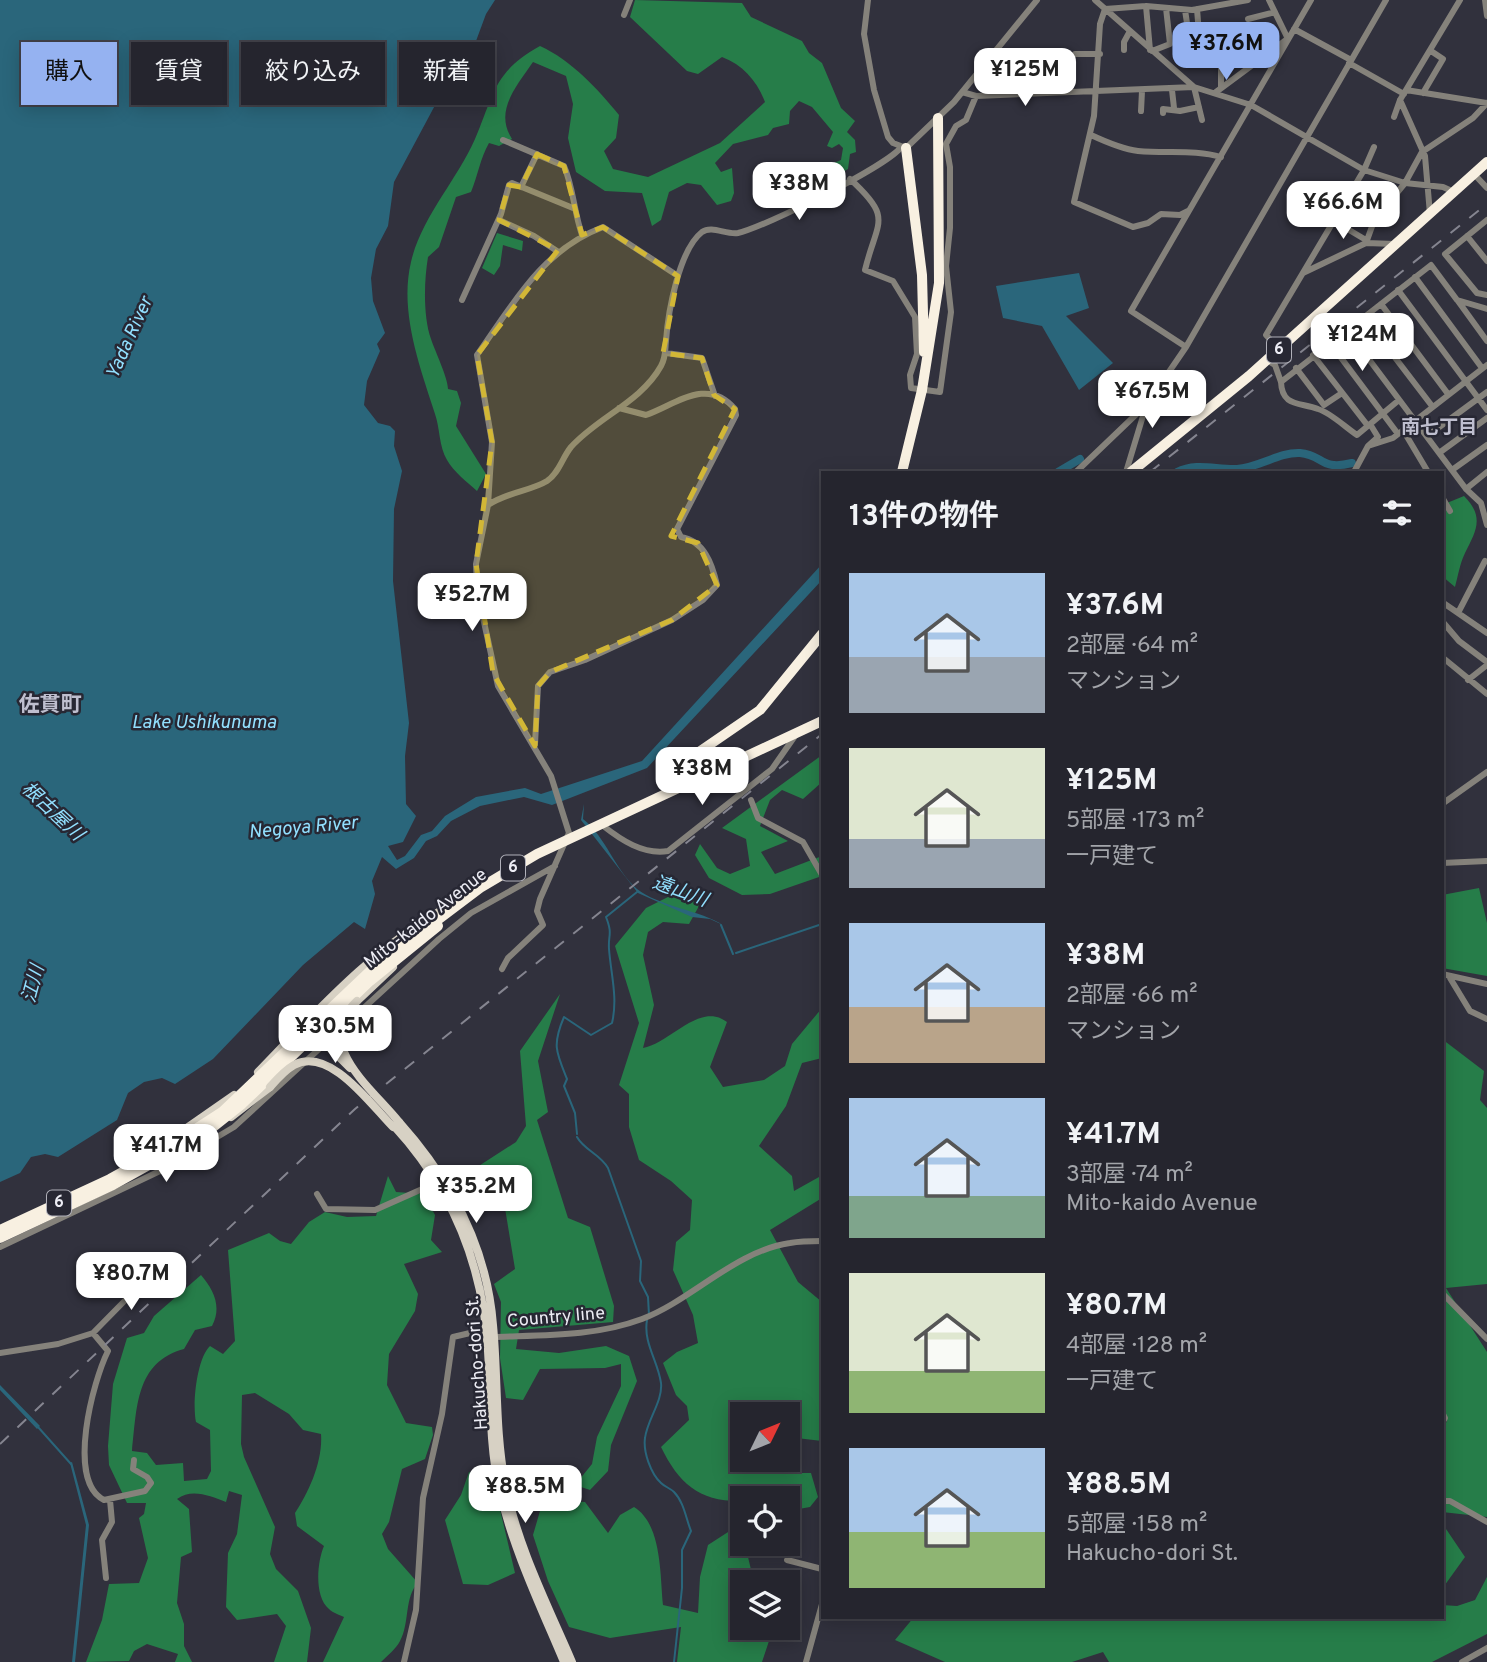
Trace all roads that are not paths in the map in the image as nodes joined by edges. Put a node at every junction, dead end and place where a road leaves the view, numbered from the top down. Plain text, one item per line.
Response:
1 (630, 0) edge
2 (868, 0) edge
3 (1037, 0) edge
4 (1094, 0) edge
5 (1248, 0) edge
6 (1269, 0) edge
7 (1311, 0) edge
8 (1386, 0) edge
9 (1460, 0) edge
10 (1485, 0) edge
11 (1231, 2) edge
12 (1164, 5) edge
13 (1146, 6) junction
14 (1105, 9) junction
15 (1198, 9) junction
16 (1185, 10) junction
17 (1275, 12) junction
18 (624, 15) dead end
19 (1487, 16) edge
20 (1248, 19) dead end
21 (1294, 29) junction
22 (1130, 31) junction
23 (1248, 32) dead end
24 (1199, 34) dead end
25 (1288, 39) junction
26 (1221, 45) dead end
27 (1125, 50) dead end
28 (1151, 51) junction
29 (1431, 51) junction
30 (1075, 54) dead end
31 (1100, 54) junction
32 (1192, 57) dead end
33 (1259, 58) junction
34 (1350, 62) junction
35 (1194, 87) junction
36 (1172, 90) junction
37 (1219, 90) junction
38 (1142, 91) junction
39 (962, 92) junction
40 (1095, 93) junction
41 (1423, 93) junction
42 (1404, 95) junction
43 (976, 96) junction
44 (1487, 103) edge
45 (1251, 105) junction
46 (1199, 107) junction
47 (1174, 108) junction
48 (1141, 111) dead end
49 (1163, 113) dead end
50 (1394, 117) dead end
51 (938, 118) junction
52 (1202, 120) dead end
53 (1091, 135) junction
54 (1306, 136) junction
55 (503, 140) dead end
56 (904, 147) junction
57 (1374, 147) dead end
58 (1422, 152) junction
59 (537, 154) junction
60 (1221, 157) junction
61 (1487, 162) edge
62 (1364, 170) junction
63 (1474, 174) junction
64 (850, 180) junction
65 (1405, 183) junction
66 (1428, 184) junction
67 (521, 187) junction
68 (1487, 188) edge
69 (1454, 192) junction
70 (573, 208) junction
71 (1190, 210) junction
72 (1430, 214) junction
73 (499, 220) junction
74 (1334, 221) junction
75 (1486, 223) edge
76 (582, 235) junction
77 (1467, 236) junction
78 (1366, 242) junction
79 (1396, 244) junction
80 (557, 251) junction
81 (1487, 261) edge
82 (1303, 273) junction
83 (678, 276) junction
84 (1415, 277) junction
85 (1398, 290) junction
86 (1487, 295) edge
87 (462, 300) dead end
88 (1457, 300) junction
89 (1381, 304) junction
90 (1487, 309) edge
91 (1364, 317) junction
92 (1347, 330) junction
93 (1487, 341) edge
94 (1329, 343) junction
95 (1186, 346) junction
96 (1279, 349) junction
97 (666, 353) junction
98 (1313, 355) junction
99 (1268, 360) junction
100 (1485, 367) edge
101 (1296, 368) junction
102 (924, 373) junction
103 (1465, 381) junction
104 (1281, 382) junction
105 (1487, 392) edge
106 (1342, 393) junction
107 (1448, 394) junction
108 (715, 396) junction
109 (1478, 398) junction
110 (1399, 400) junction
111 (1147, 404) junction
112 (1432, 406) junction
113 (619, 408) junction
114 (1487, 410) edge
115 (1382, 414) junction
116 (1487, 418) edge
117 (1414, 420) junction
118 (1369, 425) junction
119 (1401, 432) junction
120 (1427, 436) junction
121 (1487, 444) edge
122 (1368, 446) junction
123 (1440, 453) junction
124 (1452, 470) junction
125 (902, 471) edge
126 (1077, 471) edge
127 (1128, 471) edge
128 (1129, 471) edge
129 (1355, 471) edge
130 (1427, 471) edge
131 (1487, 472) edge
132 (1466, 489) junction
133 (1444, 500) edge
134 (1484, 500) edge
135 (488, 505) junction
136 (1450, 511) dead end
137 (1487, 524) edge
138 (1483, 560) edge
139 (1444, 603) edge
140 (1459, 611) junction
141 (1444, 623) edge
142 (1487, 633) edge
143 (821, 636) edge
144 (1444, 659) edge
145 (1487, 664) edge
146 (1468, 680) junction
147 (1487, 694) edge
148 (821, 722) edge
149 (794, 736) junction
150 (535, 746) junction
151 (1487, 772) edge
152 (674, 789) junction
153 (751, 800) dead end
154 (1444, 803) edge
155 (602, 825) junction
156 (567, 841) junction
157 (1487, 861) edge
158 (1444, 863) edge
159 (555, 866) junction
160 (821, 873) edge
161 (466, 906) junction
162 (420, 940) junction
163 (502, 969) dead end
164 (1444, 975) edge
165 (1450, 978) junction
166 (1487, 984) edge
167 (1487, 1019) edge
168 (320, 1022) junction
169 (305, 1024) junction
170 (333, 1036) junction
171 (397, 1124) junction
172 (203, 1135) junction
173 (406, 1135) junction
174 (117, 1174) junction
175 (438, 1182) junction
176 (317, 1194) dead end
177 (65, 1213) junction
178 (0, 1230) edge
179 (0, 1238) edge
180 (821, 1241) edge
181 (0, 1247) edge
182 (151, 1275) dead end
183 (1444, 1295) edge
184 (93, 1333) junction
185 (489, 1335) junction
186 (1487, 1339) edge
187 (0, 1353) edge
188 (134, 1460) dead end
189 (110, 1500) junction
190 (1444, 1501) edge
191 (1487, 1522) edge
192 (787, 1560) dead end
193 (821, 1569) edge
194 (106, 1578) dead end
195 (821, 1608) edge
196 (1487, 1648) edge
197 (404, 1662) edge
198 (564, 1662) edge
199 (572, 1662) edge
200 (806, 1662) edge
201 (1462, 1662) edge

1 - 18 street
2 - 56 street
3 - 39 street
4 - 14 street
5 - 11 street
6 - 17 street
7 - 21 street
8 - 34 street
9 - 29 street
10 - 19 street
11 - 15 street
12 - 13 street
12 - 16 street
12 - 28 street
13 - 14 street
13 - 28 street
14 - 22 street
14 - 31 street
15 - 16 street
15 - 24 street
16 - 32 street
17 - 20 street
17 - 25 street
21 - 25 street
21 - 34 street
22 - 27 street
22 - 28 street
23 - 33 street
25 - 33 street
25 - 45 street
26 - 37 street
28 - 35 street
29 - 41 street
29 - 42 street
30 - 31 street
31 - 40 street
33 - 37 street
34 - 42 street
34 - 54 street
35 - 36 street
35 - 37 street
35 - 46 street
36 - 38 street
36 - 47 street
37 - 45 street
38 - 40 street
38 - 48 street
39 - 43 street
39 - 51 street
40 - 43 street
40 - 53 street
41 - 42 street
41 - 44 street
42 - 50 street
42 - 58 street
43 - 64 street
44 - 58 street
45 - 54 street
45 - 60 street
46 - 47 street
46 - 52 street
47 - 49 street
51 - 56 street
51 - 102 highway
53 - 60 street
53 - 71 street
54 - 62 street
54 - 95 street
55 - 59 street
56 - 64 street
56 - 102 highway
57 - 62 street
58 - 65 street
58 - 66 street
59 - 67 street
59 - 70 street
60 - 71 street
61 - 63 highway, 6
62 - 65 street
62 - 74 street
63 - 68 street
63 - 69 highway, 6
64 - 83 street
65 - 66 street
65 - 78 street
66 - 69 street
66 - 72 street
67 - 70 street
67 - 73 street
69 - 72 highway, 6
70 - 76 street
71 - 95 street
72 - 79 highway, 6
73 - 80 street
73 - 87 street
74 - 78 street
74 - 82 street
75 - 77 street
76 - 80 street
76 - 83 street
77 - 81 street
77 - 86 street
78 - 79 street
78 - 82 street
79 - 96 highway, 6
80 - 135 street
82 - 96 street
83 - 97 street
84 - 85 street
84 - 88 street
84 - 100 street
85 - 89 street
85 - 103 street
88 - 90 street
88 - 93 street
89 - 91 street
89 - 107 street
91 - 92 street
91 - 112 street
92 - 94 street
92 - 110 street
94 - 98 street
94 - 115 street
95 - 111 street
96 - 99 highway, 6
97 - 108 street
97 - 113 street
98 - 101 street
98 - 106 street
99 - 104 street
99 - 128 highway, 6
100 - 103 street
101 - 104 street
101 - 106 street
102 - 125 highway, bridge
103 - 107 street
103 - 109 street
104 - 118 street
105 - 109 street
106 - 118 street
107 - 112 street
108 - 113 street
108 - 150 street
109 - 114 street
109 - 120 street
110 - 115 street
110 - 117 street
111 - 126 street
111 - 127 street
112 - 117 street
113 - 135 street
115 - 118 street
115 - 119 street
116 - 123 street
117 - 119 street
117 - 120 street
118 - 122 street
119 - 122 street
119 - 130 street
120 - 123 street
121 - 124 street
122 - 129 street
123 - 124 street
124 - 132 street
131 - 132 street
132 - 134 street
133 - 136 street
134 - 137 street
135 - 150 street
138 - 140 street
139 - 140 street
140 - 142 street
141 - 145 street
143 - 152 highway
144 - 146 street
145 - 146 street
146 - 147 street
148 - 149 highway, Mito-kaido Avenue / 6
149 - 152 highway, Mito-kaido Avenue / 6
149 - 155 street
150 - 156 street
151 - 154 street
152 - 155 highway, Mito-kaido Avenue / 6
153 - 160 street
155 - 156 highway, Mito-kaido Avenue / 6
156 - 159 street
156 - 161 highway, Mito-kaido Avenue / 6
157 - 158 street
159 - 161 street
159 - 163 street
161 - 162 highway, Mito-kaido Avenue / 6
161 - 168 highway, Mito-kaido Avenue / 6
161 - 169 main road
161 - 170 street
162 - 168 highway, Mito-kaido Avenue / 6
162 - 171 main road, bridge
164 - 165 street
165 - 166 street
165 - 167 street
168 - 170 street
168 - 172 highway, Mito-kaido Avenue / 6
168 - 174 highway, Mito-kaido Avenue / 6
169 - 171 main road, Hakucho-dori St., bridge
169 - 174 main road
170 - 177 street
171 - 172 main road, bridge
171 - 173 main road, Hakucho-dori St.
172 - 177 highway, Mito-kaido Avenue / 6
173 - 175 main road, Hakucho-dori St.
173 - 185 main road, Hakucho-dori St.
174 - 178 highway, Mito-kaido Avenue / 6
175 - 176 street
175 - 185 main road, Hakucho-dori St.
177 - 179 highway, Mito-kaido Avenue / 6
177 - 181 street
180 - 185 street, Country line
182 - 184 street
183 - 186 street
184 - 187 street
184 - 189 street
185 - 197 street, Country line
185 - 198 main road, Hakucho-dori St.
185 - 199 main road, Hakucho-dori St.
188 - 189 street
189 - 194 street
190 - 191 street
192 - 193 street
195 - 200 street
196 - 201 street

